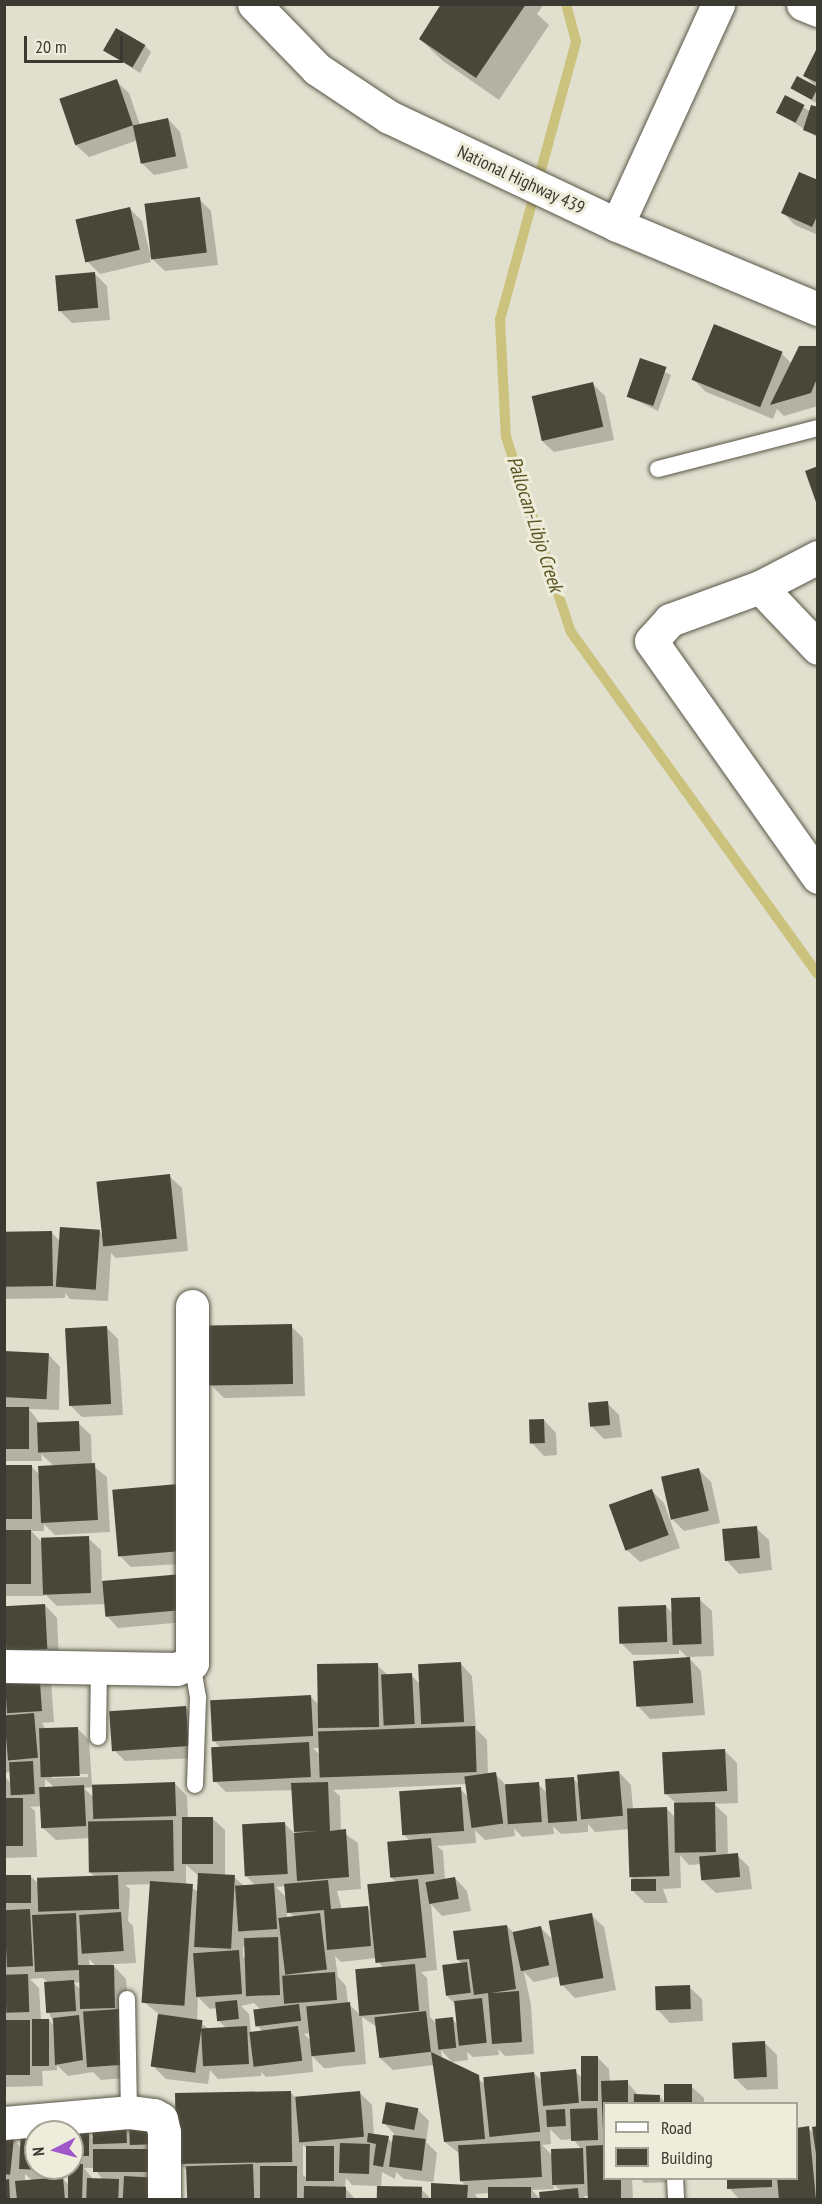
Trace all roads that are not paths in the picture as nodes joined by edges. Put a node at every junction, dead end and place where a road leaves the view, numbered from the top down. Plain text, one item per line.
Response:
1 (254, 4) edge
2 (718, 4) edge
3 (803, 4) edge
4 (818, 10) edge
5 (617, 225) junction
6 (818, 309) edge
7 (818, 428) edge
8 (658, 469) dead end
9 (818, 557) edge
10 (760, 587) junction
11 (818, 648) edge
12 (818, 877) edge
13 (192, 1306) dead end
14 (192, 1663) junction
15 (4, 1666) edge
16 (99, 1668) junction
17 (98, 1737) dead end
18 (195, 1785) dead end
19 (127, 1999) dead end
20 (129, 2112) junction
21 (4, 2123) edge
22 (675, 2180) edge
23 (164, 2199) edge
24 (676, 2199) edge

1 - 5 street, National Highway 439
2 - 5 street
3 - 4 street
5 - 6 street, National Highway 439
7 - 8 lane
9 - 10 street
10 - 11 street
10 - 12 street
13 - 14 street
14 - 16 street
14 - 18 lane
15 - 16 street
16 - 17 lane
19 - 20 lane
20 - 21 street
20 - 23 street
22 - 24 lane

